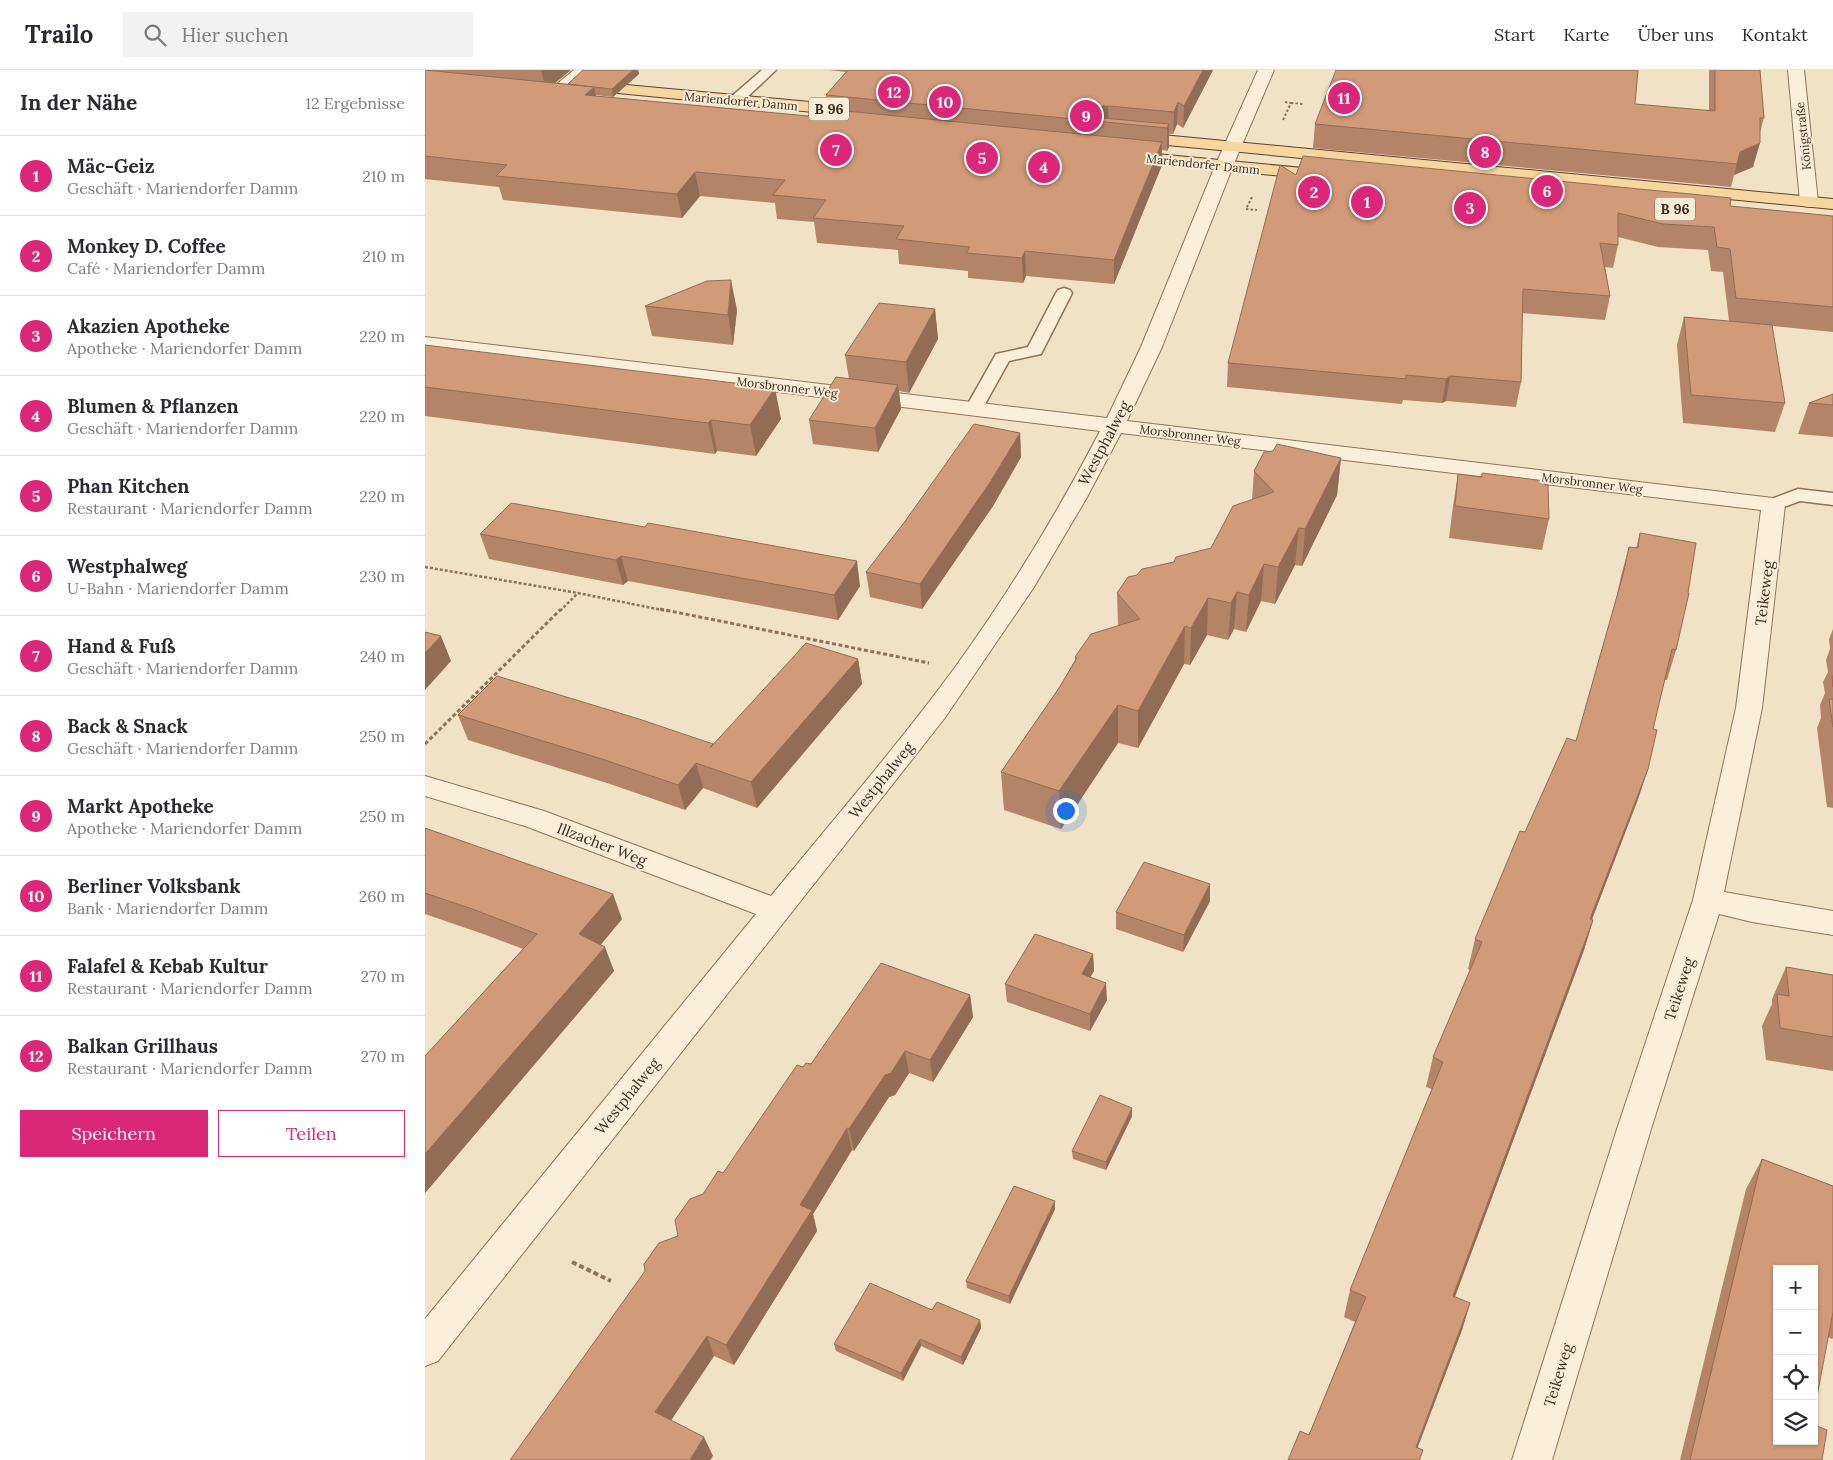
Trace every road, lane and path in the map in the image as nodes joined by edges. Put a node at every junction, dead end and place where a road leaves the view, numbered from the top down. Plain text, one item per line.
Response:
1 (584, 70) edge
2 (770, 70) edge
3 (1266, 70) edge
4 (1796, 70) edge
5 (570, 95) junction
6 (530, 96) edge
7 (1286, 99) dead end
8 (737, 100) junction
9 (1291, 103) junction
10 (1303, 104) dead end
11 (701, 113) edge
12 (883, 114) edge
13 (1283, 120) dead end
14 (1118, 136) edge
15 (1232, 147) junction
16 (1104, 154) edge
17 (1224, 166) junction
18 (1353, 178) edge
19 (1253, 194) dead end
20 (1809, 202) junction
21 (1833, 204) edge
22 (1257, 210) dead end
23 (1064, 293) dead end
24 (425, 343) edge
25 (974, 409) junction
26 (1113, 426) junction
27 (1833, 499) edge
28 (1773, 505) junction
29 (425, 567) edge
30 (578, 593) junction
31 (932, 664) dead end
32 (425, 744) edge
33 (425, 786) edge
34 (1708, 900) junction
35 (776, 910) junction
36 (1833, 923) edge
37 (572, 1262) dead end
38 (611, 1281) dead end
39 (425, 1348) edge
40 (1532, 1460) edge

1 - 5 street
2 - 8 lane
3 - 15 street, Westphalweg
4 - 20 street, Königstraße
5 - 6 main road, Mariendorfer Damm / B 96
5 - 8 main road, Mariendorfer Damm / B 96
5 - 11 main road, Mariendorfer Damm / B 96
7 - 9 path
8 - 12 main road, Mariendorfer Damm / B 96
9 - 10 path
9 - 13 path
14 - 15 main road, Mariendorfer Damm / B 96
15 - 17 street, Westphalweg
15 - 20 main road, Mariendorfer Damm / B 96
16 - 17 main road, Mariendorfer Damm
17 - 18 main road, Mariendorfer Damm
17 - 26 street, Westphalweg
19 - 22 path
20 - 21 main road, Mariendorfer Damm / B 96
23 - 25 lane
24 - 25 street, Morsbronner Weg
25 - 26 street, Morsbronner Weg
26 - 28 street, Morsbronner Weg
26 - 35 street, Westphalweg
27 - 28 lane, Morsbronner Weg
28 - 34 street, Teikeweg
29 - 30 path
30 - 31 path
30 - 32 path
33 - 35 street, Illzacher Weg
34 - 36 street
34 - 40 street, Teikeweg
35 - 39 street, Westphalweg
37 - 38 path

